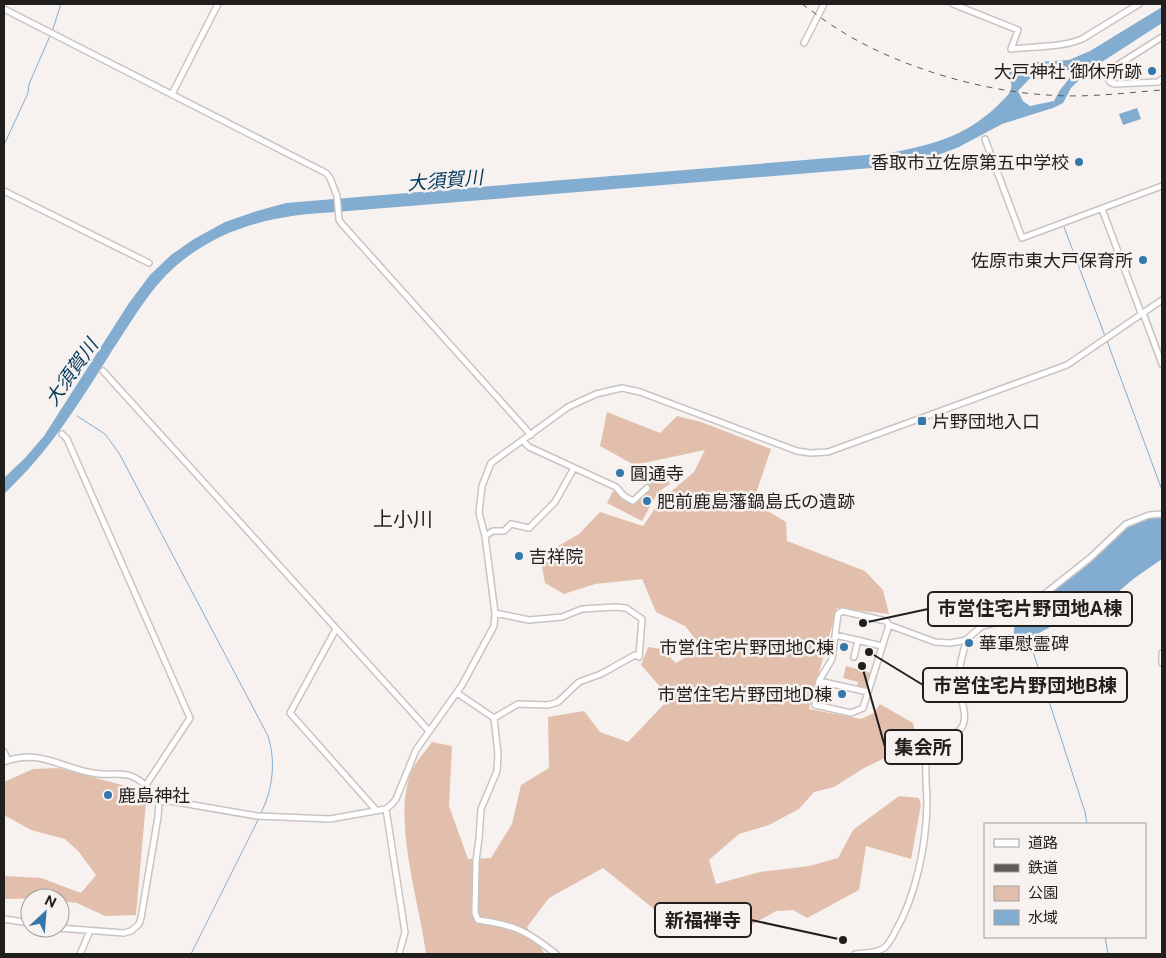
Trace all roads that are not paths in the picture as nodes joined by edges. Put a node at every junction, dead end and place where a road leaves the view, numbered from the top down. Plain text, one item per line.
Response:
1 (218, 4) edge
2 (824, 4) edge
3 (954, 4) edge
4 (1139, 4) edge
5 (4, 9) edge
6 (1162, 37) edge
7 (804, 43) dead end
8 (1162, 79) edge
9 (172, 94) junction
10 (984, 139) dead end
11 (1162, 186) edge
12 (4, 191) edge
13 (1102, 209) junction
14 (149, 263) dead end
15 (1162, 300) edge
16 (1142, 313) junction
17 (1162, 364) edge
18 (103, 371) dead end
19 (62, 434) dead end
20 (531, 435) junction
21 (523, 441) junction
22 (574, 468) junction
23 (647, 488) dead end
24 (1162, 514) edge
25 (485, 536) junction
26 (495, 613) junction
27 (889, 625) junction
28 (336, 629) junction
29 (835, 635) junction
30 (967, 639) junction
31 (858, 640) junction
32 (882, 646) junction
33 (1162, 653) edge
34 (854, 657) dead end
35 (1162, 663) edge
36 (819, 681) junction
37 (457, 692) junction
38 (868, 692) junction
39 (494, 718) junction
40 (429, 731) junction
41 (4, 752) edge
42 (6, 761) edge
43 (146, 784) junction
44 (159, 802) junction
45 (386, 809) junction
46 (376, 810) junction
47 (4, 919) edge
48 (20, 921) edge
49 (70, 929) edge
50 (90, 931) junction
51 (80, 954) edge
52 (399, 954) edge
53 (556, 954) edge
54 (855, 954) edge

1 - 9 street
2 - 7 street
3 - 4 street
5 - 9 street
6 - 8 street
9 - 20 street
10 - 13 street
11 - 13 street
12 - 14 street
13 - 16 street
15 - 16 street
16 - 17 street
16 - 20 street
18 - 28 street
19 - 43 street
20 - 21 street
21 - 22 street
21 - 25 street
22 - 23 street
22 - 25 street
24 - 30 street
25 - 26 street
26 - 37 street
26 - 39 street
27 - 29 street
27 - 30 street
27 - 32 street
28 - 40 street
28 - 46 street
29 - 31 street
29 - 36 street
30 - 54 street
31 - 32 street
31 - 34 street
32 - 38 street
33 - 35 street
36 - 38 street
36 - 38 street
37 - 39 street
37 - 40 street
39 - 53 street
40 - 45 street
41 - 42 street
42 - 43 street
43 - 44 street
44 - 46 street
44 - 50 street
45 - 46 street
45 - 52 street
47 - 48 street
49 - 50 street
50 - 51 street

